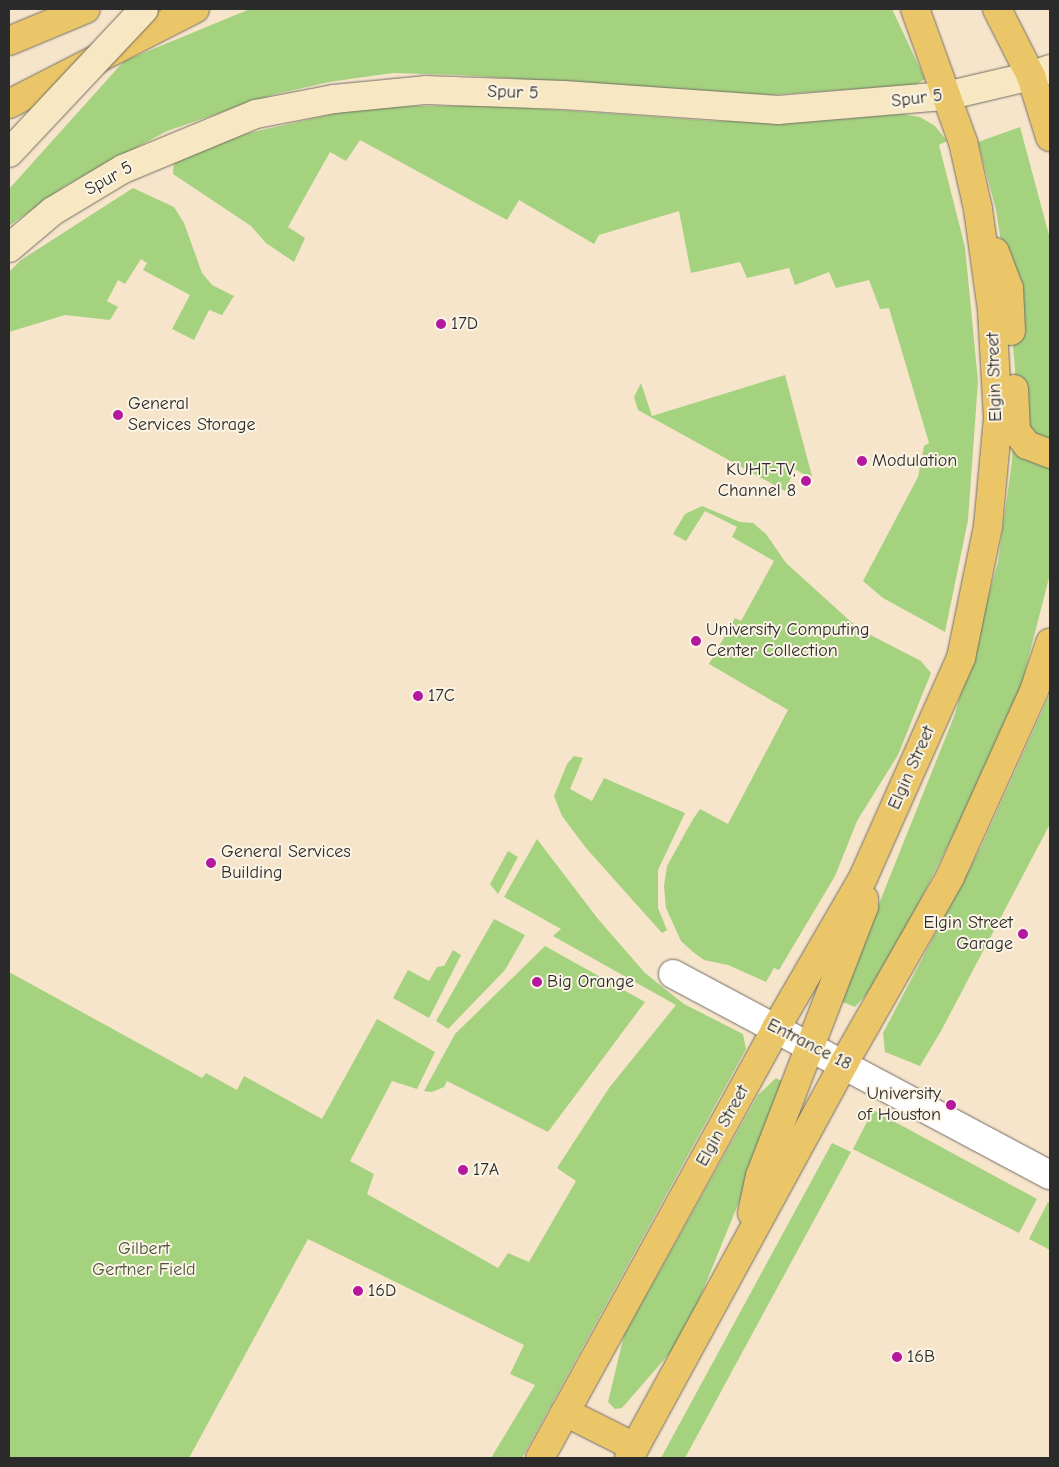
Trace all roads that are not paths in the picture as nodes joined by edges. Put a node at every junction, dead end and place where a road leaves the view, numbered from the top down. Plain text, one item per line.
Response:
1 (86, 9) edge
2 (144, 9) edge
3 (195, 9) edge
4 (915, 9) edge
5 (997, 9) edge
6 (9, 41) edge
7 (1041, 73) edge
8 (946, 96) junction
9 (9, 104) edge
10 (1050, 137) edge
11 (9, 153) edge
12 (978, 209) junction
13 (9, 248) edge
14 (1050, 454) edge
15 (1050, 643) edge
16 (863, 878) junction
17 (673, 974) dead end
18 (776, 1028) junction
19 (811, 1046) junction
20 (844, 1063) junction
21 (1050, 1175) edge
22 (745, 1244) junction
23 (565, 1412) junction
24 (632, 1453) edge
25 (540, 1458) edge

1 - 6 main road
2 - 11 main road, bridge
3 - 9 main road
4 - 8 main road, Elgin Street
5 - 7 main road
7 - 8 main road, Spur 5
7 - 10 main road
8 - 12 main road, Elgin Street
8 - 13 main road, Spur 5
12 - 14 main road
12 - 16 main road, Elgin Street
15 - 20 main road
16 - 18 main road, Elgin Street
16 - 19 main road
17 - 18 street, Entrance 18
18 - 19 street, Entrance 18
18 - 23 main road, Elgin Street
19 - 20 street, Entrance 18
19 - 22 main road
20 - 21 street, Entrance 18
20 - 22 main road
22 - 24 main road
23 - 24 main road
23 - 25 main road, Elgin Street

